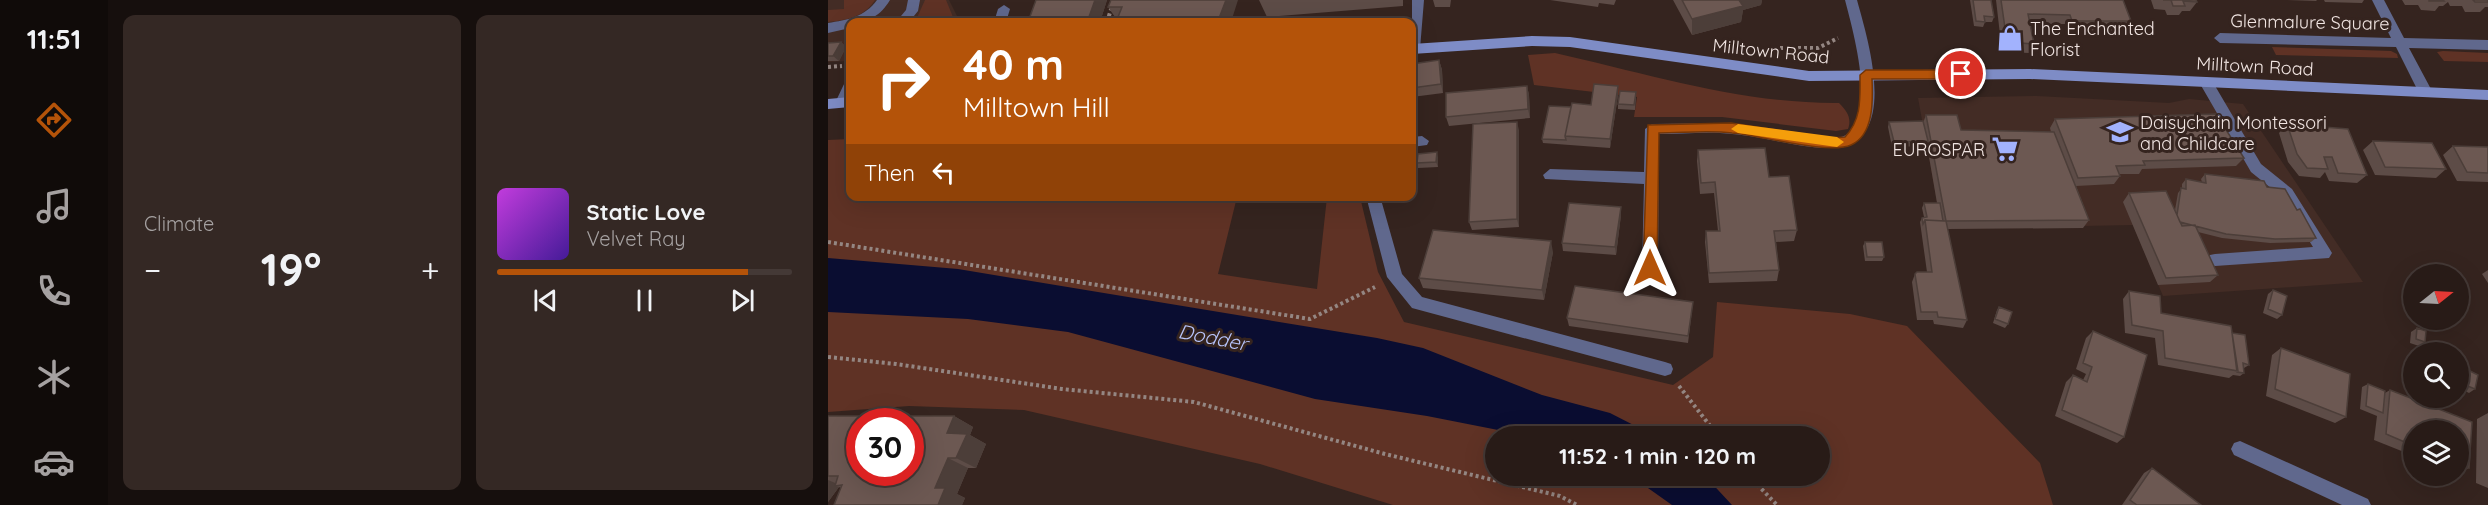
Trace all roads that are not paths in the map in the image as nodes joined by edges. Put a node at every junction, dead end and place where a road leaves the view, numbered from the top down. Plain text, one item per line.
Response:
1 (884, 0) edge
2 (914, 0) edge
3 (1418, 0) edge
4 (1851, 0) edge
5 (2378, 0) edge
6 (1004, 9) dead end
7 (864, 18) edge
8 (906, 18) edge
9 (1001, 18) edge
10 (1416, 20) edge
11 (846, 25) edge
12 (828, 28) edge
13 (2220, 38) dead end
14 (2400, 42) junction
15 (2488, 45) edge
16 (1416, 49) edge
17 (1866, 75) junction
18 (2206, 82) junction
19 (2425, 91) junction
20 (2488, 95) edge
21 (1550, 176) dead end
22 (1650, 178) junction
23 (1374, 201) edge
24 (2215, 260) dead end
25 (1650, 268) dead end
26 (1665, 369) road end
27 (2240, 449) dead end
28 (2362, 505) edge

1 - 7 street
2 - 8 street
3 - 10 street
4 - 17 street
5 - 14 street, Glenmalure Square
6 - 9 street
11 - 12 street
13 - 14 street, Glenmalure Square
14 - 15 street, Glenmalure Square
14 - 19 street, Glenmalure Square
16 - 17 main road, Milltown Road
17 - 18 main road, Milltown Road
17 - 22 street
18 - 19 main road, Milltown Road
18 - 24 street
19 - 20 main road, Milltown Road
21 - 22 street
22 - 25 street
23 - 26 street
27 - 28 street

